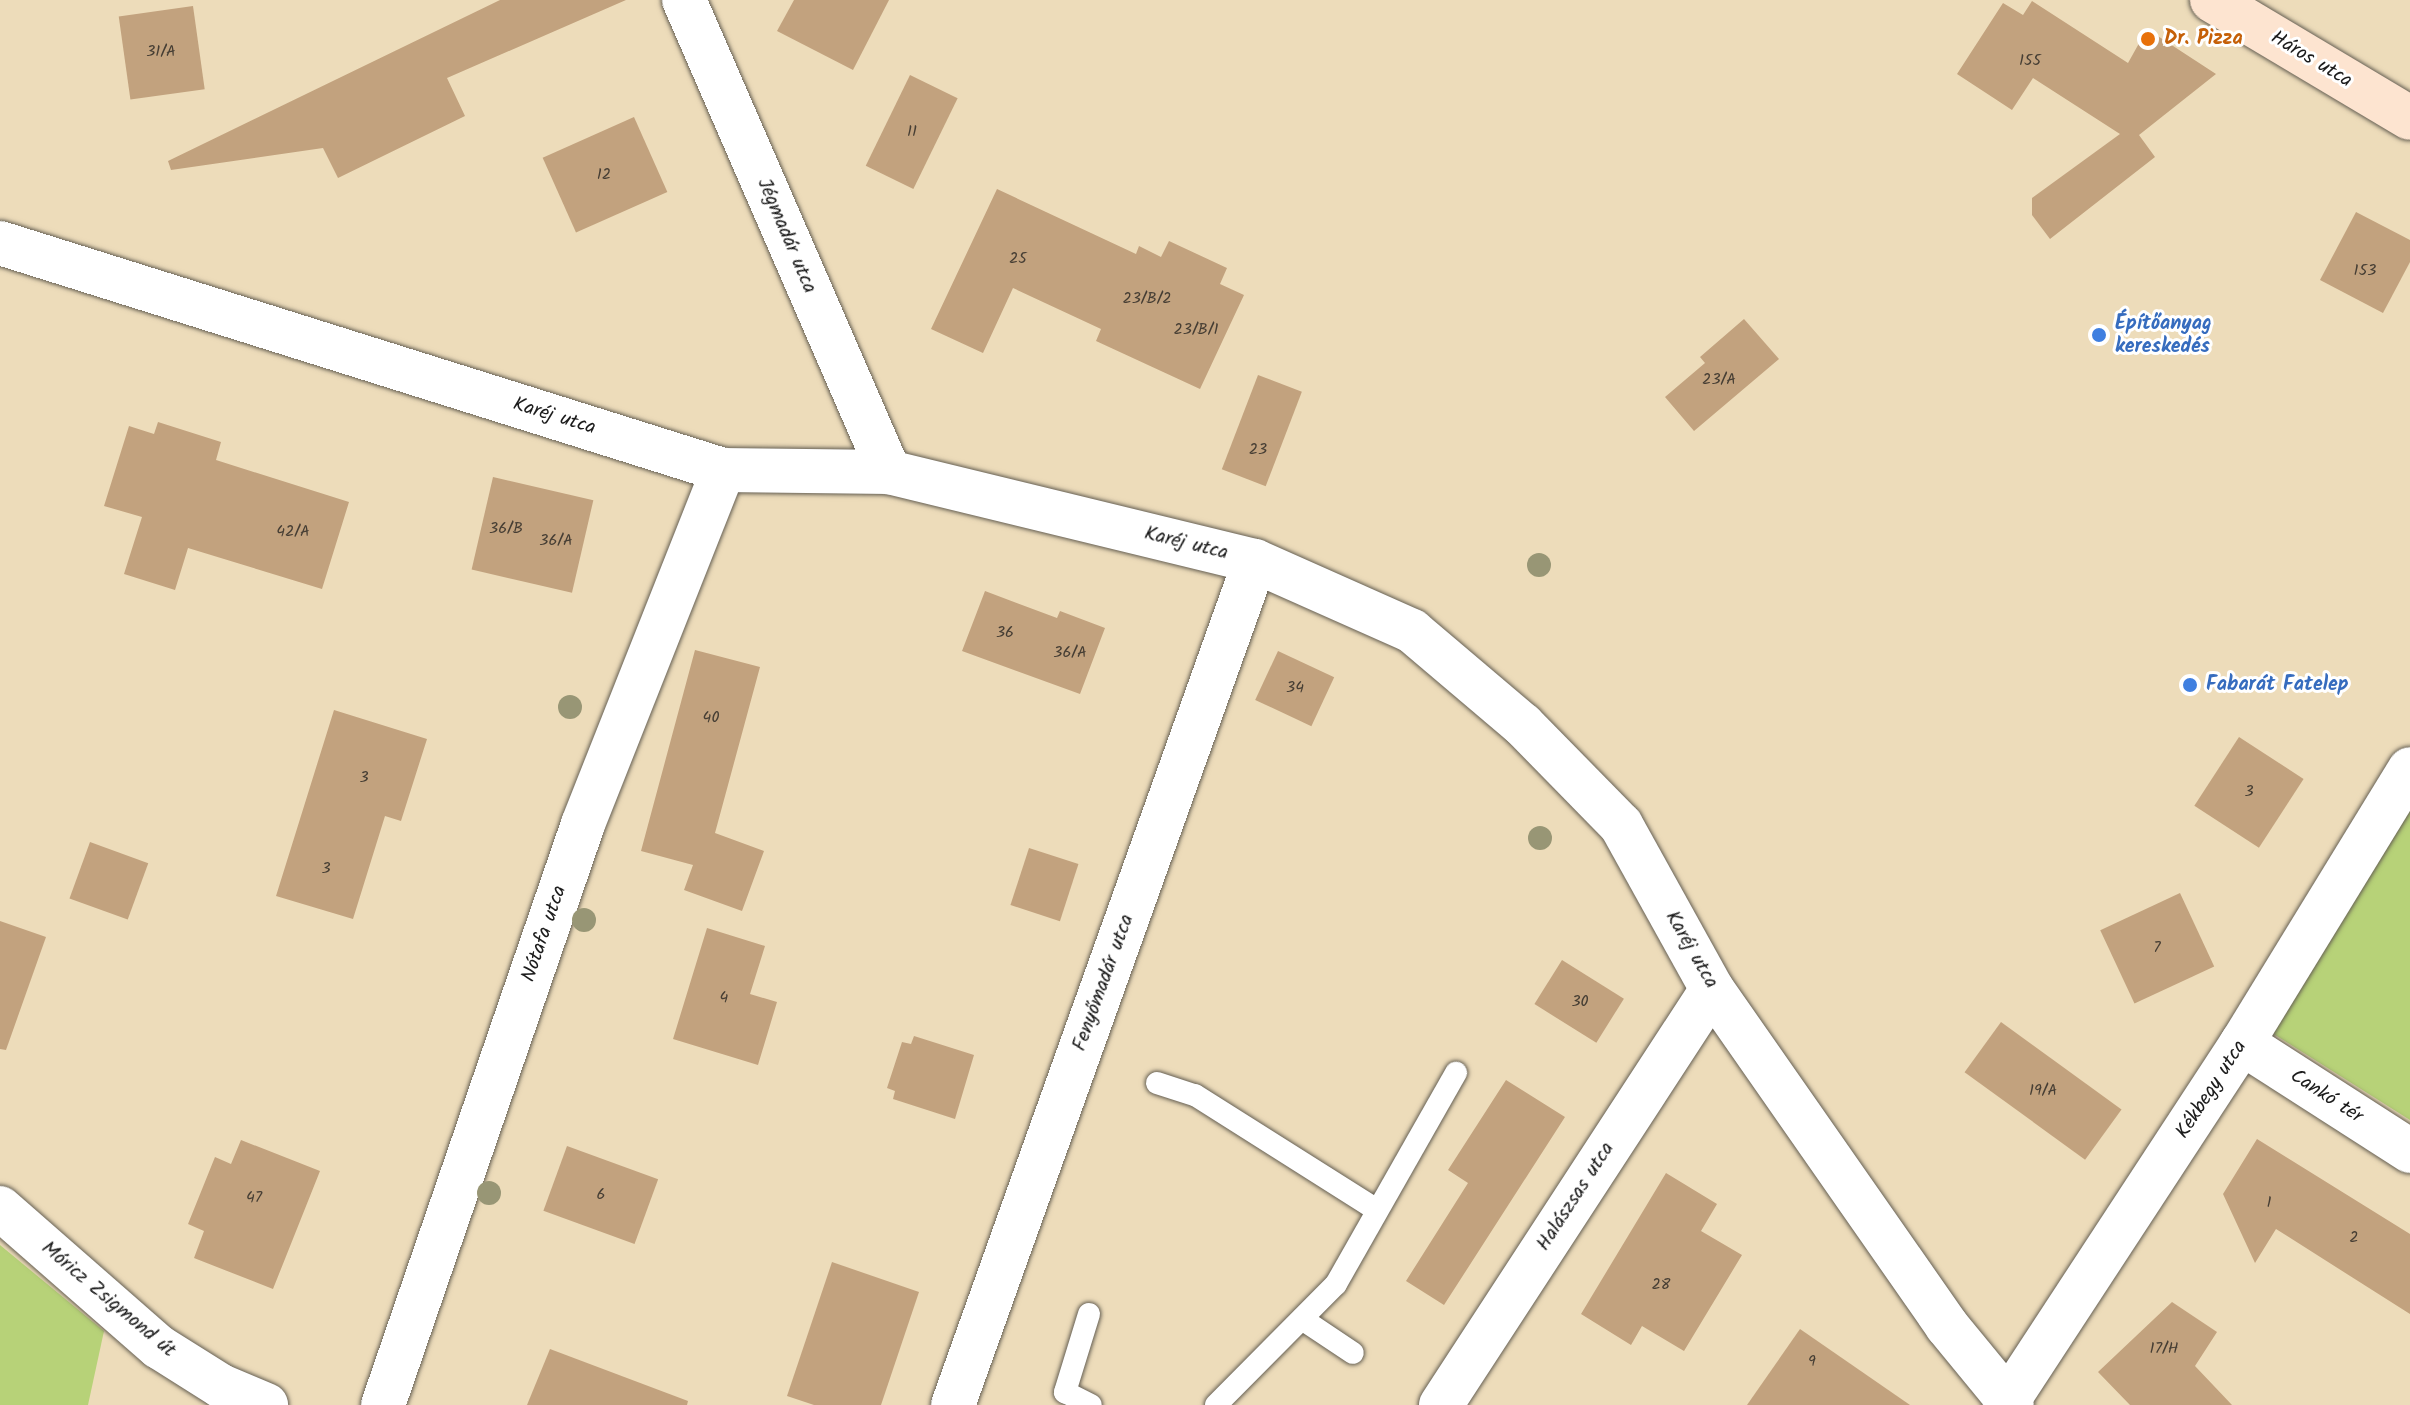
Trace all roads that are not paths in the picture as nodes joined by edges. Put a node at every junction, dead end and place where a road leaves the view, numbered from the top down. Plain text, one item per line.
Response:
1 (684, 0) edge
2 (2212, 0) edge
3 (2410, 118) edge
4 (0, 243) edge
5 (723, 470) junction
6 (889, 472) junction
7 (1255, 561) junction
8 (2410, 769) edge
9 (1712, 989) junction
10 (2242, 1043) junction
11 (1456, 1073) dead end
12 (1157, 1083) dead end
13 (2410, 1151) edge
14 (0, 1208) edge
15 (1377, 1210) junction
16 (1089, 1314) dead end
17 (1302, 1319) junction
18 (1353, 1353) dead end
19 (2008, 1404) edge
20 (266, 1405) edge
21 (383, 1405) edge
22 (953, 1405) edge
23 (1091, 1405) edge
24 (1216, 1405) edge
25 (1441, 1405) edge

1 - 6 street, Jégmadár utca
2 - 3 street, Háros utca
4 - 5 street, Karéj utca
5 - 6 street, Karéj utca
5 - 21 street, Nótafa utca
6 - 7 street, Karéj utca
7 - 9 street, Karéj utca
7 - 22 street, Fenyőmadár utca
8 - 10 street, Kékbegy utca
9 - 19 street, Karéj utca
9 - 25 street, Halászsas utca
10 - 13 street, Cankó tér
10 - 19 street, Kékbegy utca
11 - 15 lane
12 - 15 lane
14 - 20 street, Móricz Zsigmond út
15 - 17 lane
16 - 23 lane
17 - 18 lane
17 - 24 lane

